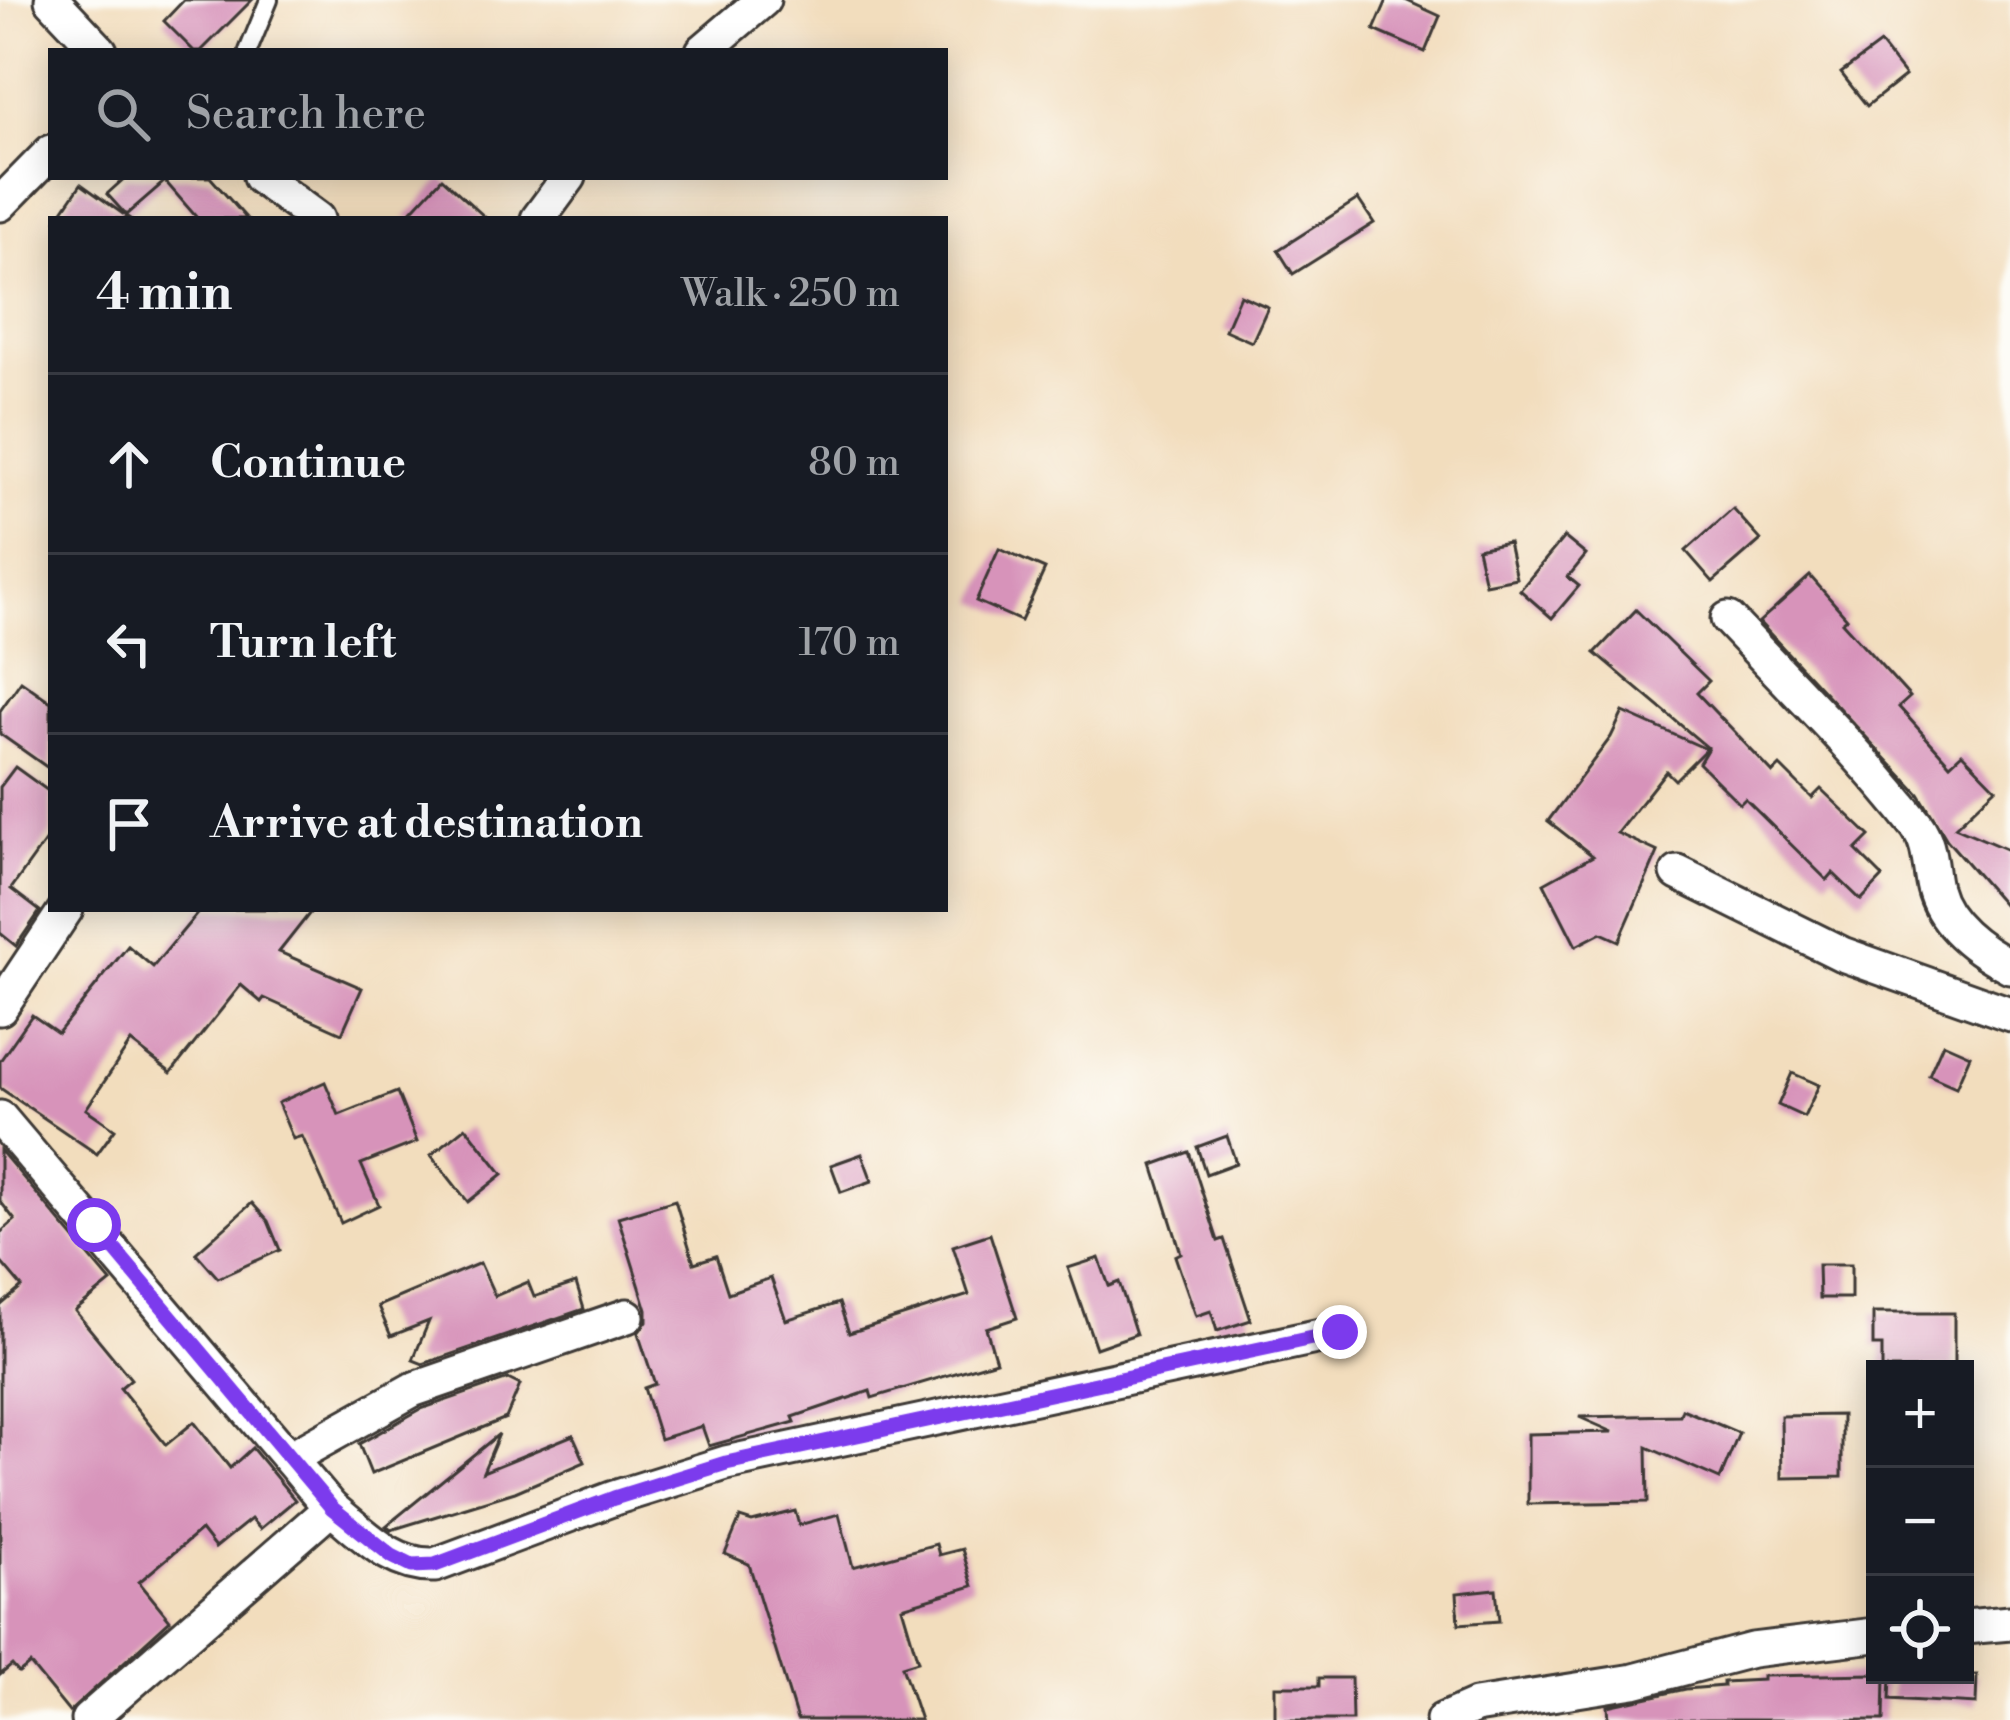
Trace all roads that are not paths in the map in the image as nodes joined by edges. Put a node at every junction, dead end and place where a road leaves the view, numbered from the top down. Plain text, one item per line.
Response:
1 (52, 0) edge
2 (269, 0) edge
3 (763, 0) edge
4 (97, 48) edge
5 (249, 48) edge
6 (707, 48) edge
7 (48, 155) edge
8 (264, 180) edge
9 (567, 180) edge
10 (0, 204) edge
11 (313, 216) edge
12 (540, 216) edge
13 (1728, 619) dead end
14 (1678, 873) dead end
15 (65, 912) edge
16 (2010, 966) edge
17 (0, 1008) edge
18 (2010, 1014) edge
19 (0, 1118) edge
20 (627, 1316) dead end
21 (1340, 1332) dead end
22 (290, 1459) junction
23 (332, 1508) junction
24 (2010, 1624) edge
25 (1974, 1627) edge
26 (1866, 1636) edge
27 (88, 1720) edge
28 (1443, 1720) edge

1 - 4 street
2 - 5 lane
3 - 6 street
7 - 10 street
8 - 11 street
9 - 12 street
13 - 16 street
14 - 18 street
15 - 17 street
19 - 22 street
20 - 22 street
21 - 23 street
22 - 23 street
23 - 27 street
24 - 25 street
26 - 28 street

